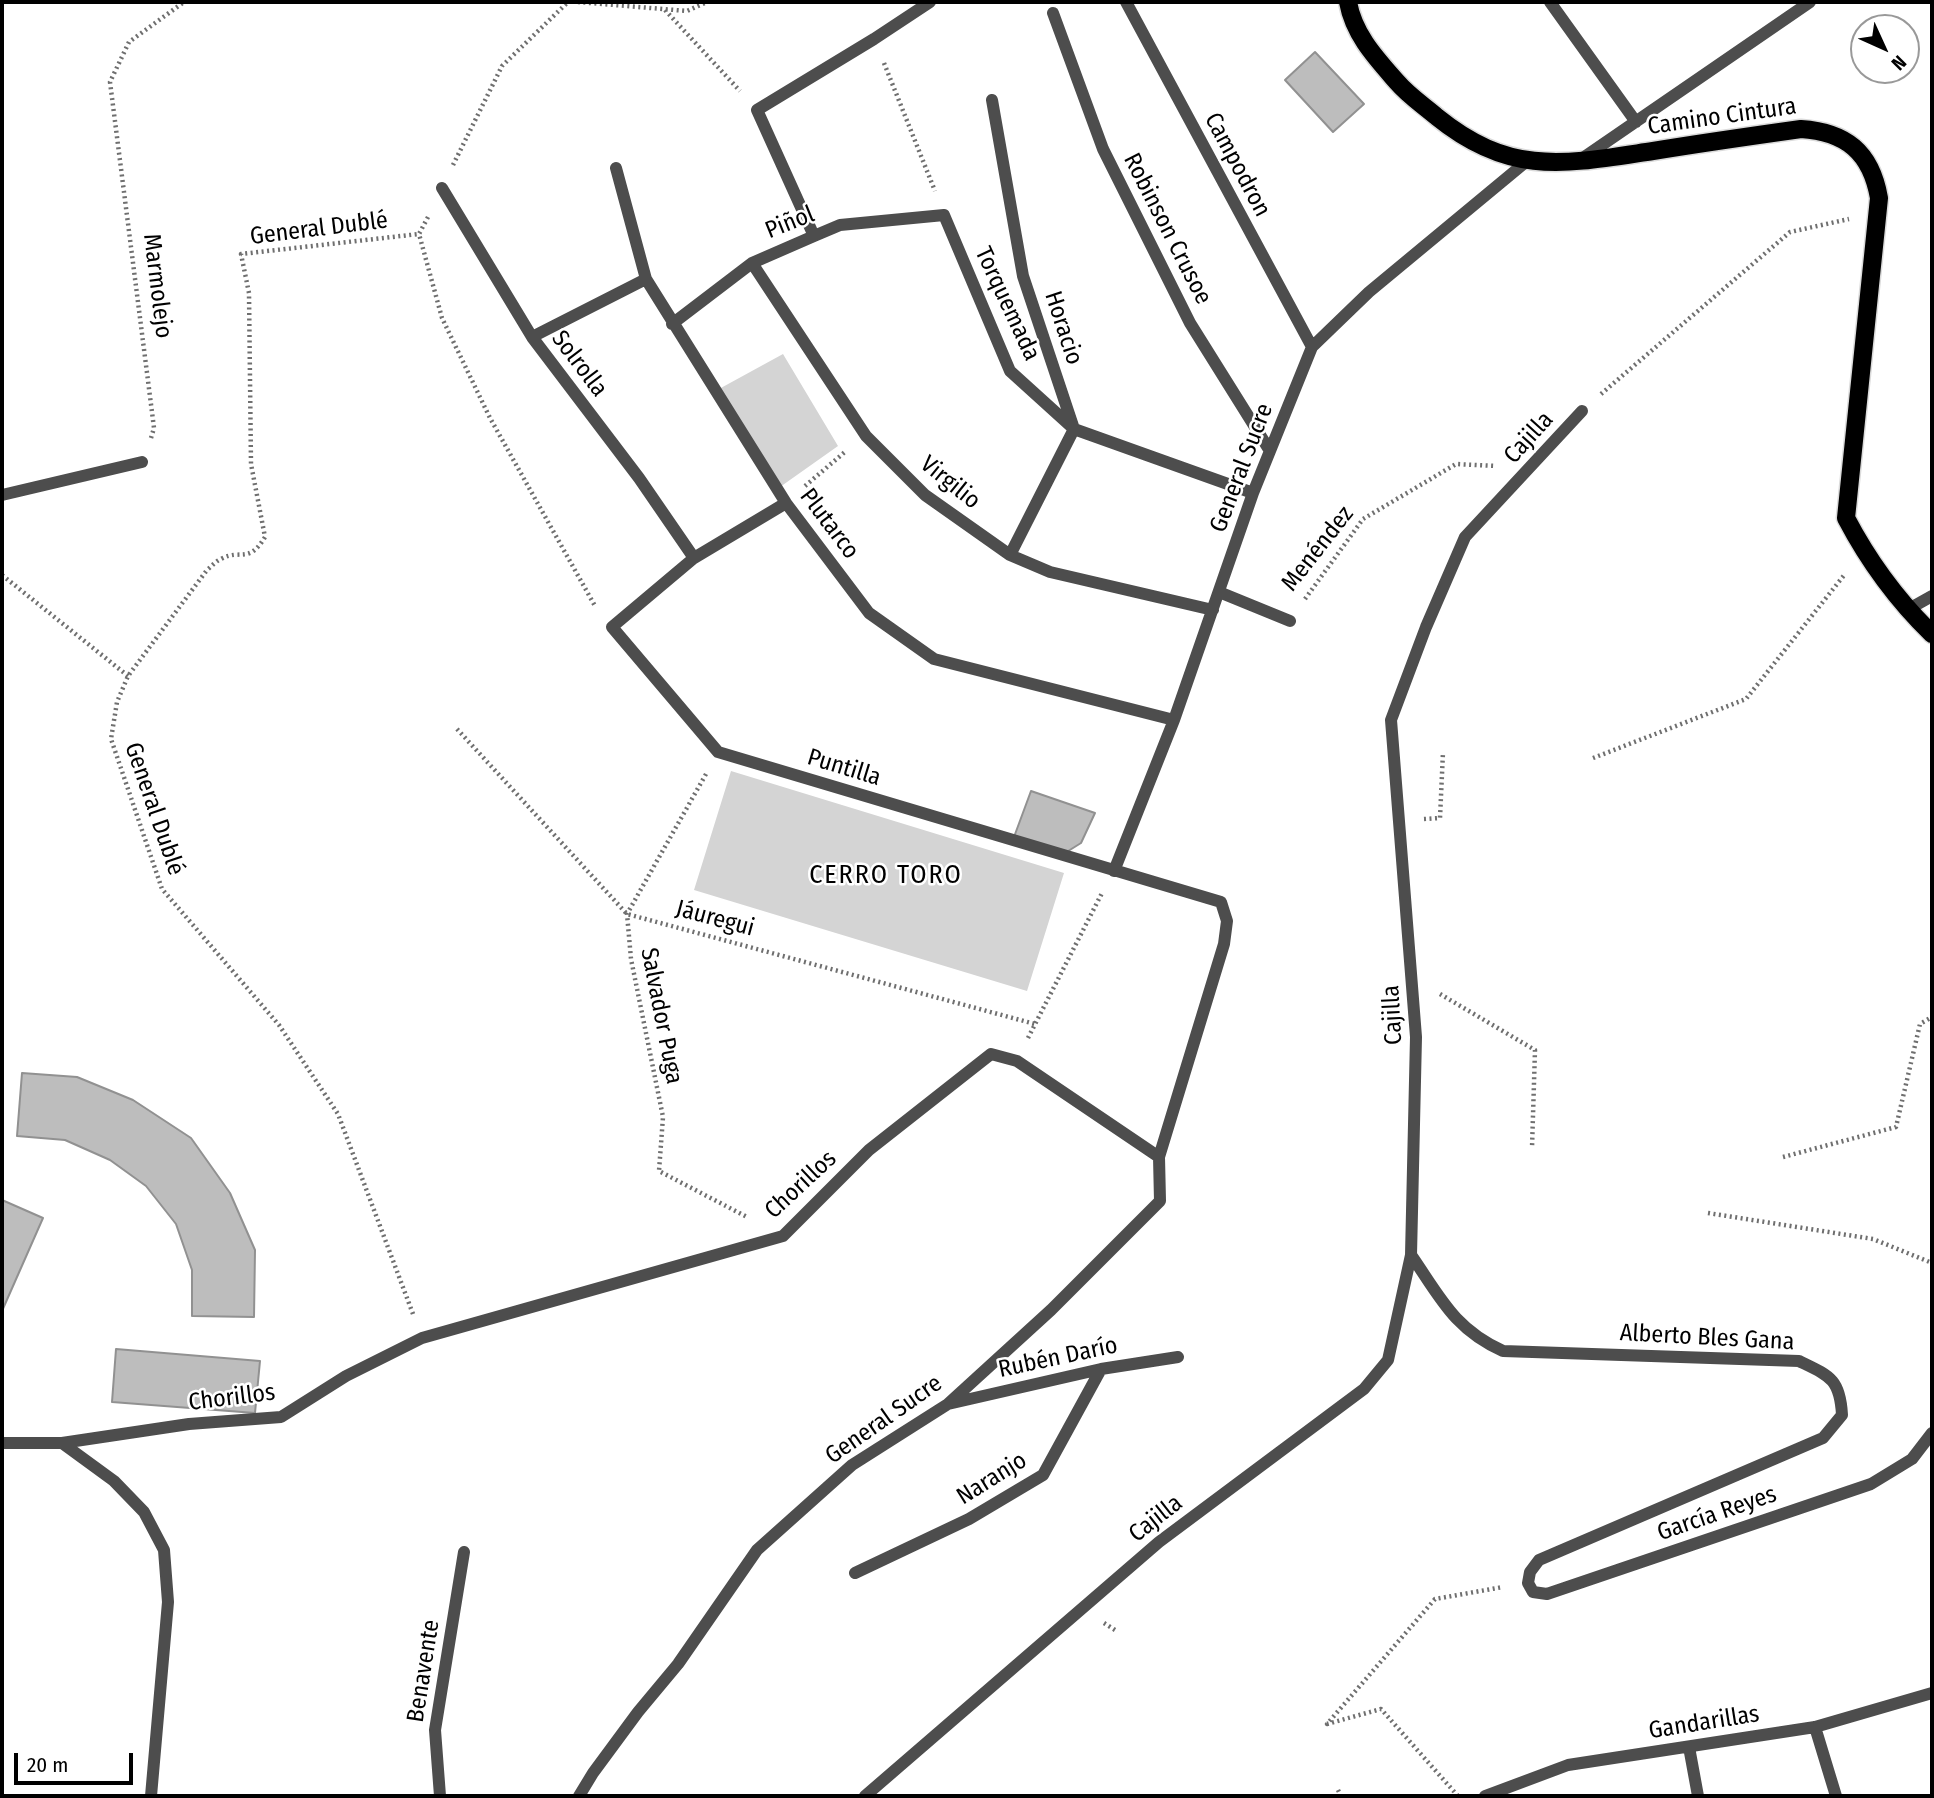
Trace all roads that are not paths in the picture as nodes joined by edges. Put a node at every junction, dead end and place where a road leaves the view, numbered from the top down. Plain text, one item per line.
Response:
1 (930, 2) edge
2 (1126, 2) edge
3 (1348, 2) edge
4 (1550, 2) edge
5 (1810, 2) edge
6 (1053, 13) dead end
7 (992, 100) dead end
8 (1636, 122) junction
9 (1527, 161) junction
10 (1577, 162) junction
11 (616, 168) dead end
12 (442, 188) dead end
13 (944, 215) joint
14 (814, 236) junction
15 (752, 262) junction
16 (646, 279) junction
17 (672, 324) junction
18 (532, 337) junction
19 (1312, 347) junction
20 (1582, 411) road end
21 (1074, 429) junction
22 (1270, 451) junction
23 (142, 462) road end
24 (1253, 493) junction
25 (2, 495) edge
26 (786, 503) junction
27 (1010, 555) junction
28 (694, 558) junction
29 (1219, 592) junction
30 (1932, 596) edge
31 (1213, 610) junction
32 (1907, 610) junction
33 (1290, 621) road end
34 (1932, 634) edge
35 (1174, 720) junction
36 (1114, 871) junction
37 (1160, 1157) junction
38 (1410, 1255) junction
39 (1178, 1357) dead end
40 (1101, 1369) junction
41 (948, 1404) junction
42 (1932, 1433) edge
43 (2, 1443) edge
44 (62, 1443) junction
45 (464, 1552) dead end
46 (855, 1573) dead end
47 (1528, 1583) joint
48 (1932, 1693) edge
49 (1815, 1727) junction
50 (1689, 1747) junction
51 (151, 1796) edge
52 (440, 1796) edge
53 (579, 1796) edge
54 (866, 1796) edge
55 (1485, 1796) edge
56 (1698, 1796) edge
57 (1836, 1796) edge

1 - 14 street
2 - 19 street, Campodron
3 - 9 main road, Camino Cintura
4 - 8 street
5 - 8 street
6 - 22 street, Robinson Crusoe
7 - 21 street, Horacio
8 - 10 street
9 - 10 main road, Camino Cintura
9 - 19 street, General Sucre
10 - 32 main road, Camino Cintura
11 - 16 street, Plutarco
12 - 18 street, Solrolla
13 - 14 street, Piñol
13 - 21 street, Torquemada
14 - 15 street, Piñol
15 - 17 street, Piñol
15 - 27 street, Virgilio
16 - 17 street, Plutarco
16 - 18 street
17 - 26 street, Plutarco
18 - 28 street, Solrolla
19 - 22 street, General Sucre
20 - 38 street, Cajilla
21 - 24 street, Torquemada
21 - 27 street
22 - 24 street, General Sucre
23 - 25 street
24 - 29 street, General Sucre
26 - 28 street
26 - 35 street, Plutarco
27 - 31 street, Virgilio
28 - 36 street, Puntilla
29 - 31 street, General Sucre
29 - 33 street, Menéndez
30 - 32 street
31 - 35 street, General Sucre
32 - 34 main road, Camino Cintura
35 - 36 street, General Sucre
36 - 37 street
37 - 41 street, General Sucre
37 - 44 street, Chorillos
38 - 47 street, Alberto Bles Gana
38 - 54 street, Cajilla
39 - 40 street, Rubén Darío
40 - 41 street, Rubén Darío
40 - 46 street, Naranjo
41 - 53 street, General Sucre
42 - 47 street, García Reyes
43 - 44 street, Chorillos
44 - 51 street
45 - 52 street, Benavente
48 - 49 street, Gandarillas
49 - 50 street, Gandarillas
49 - 57 street
50 - 55 street, Gandarillas
50 - 56 street

